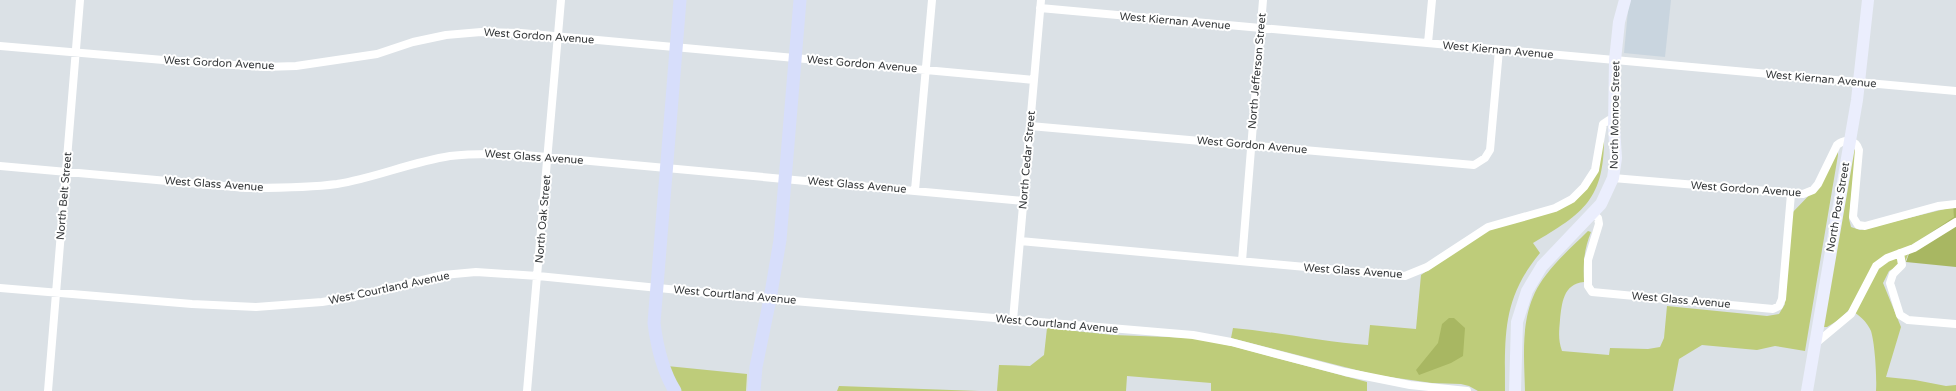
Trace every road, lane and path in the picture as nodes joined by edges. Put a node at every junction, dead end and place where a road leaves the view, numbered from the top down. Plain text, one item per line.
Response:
1 (80, 0) edge
2 (561, 0) edge
3 (680, 0) edge
4 (800, 0) edge
5 (932, 0) edge
6 (1263, 0) edge
7 (1432, 0) edge
8 (1616, 0) edge
9 (1625, 0) edge
10 (1865, 0) edge
11 (1868, 0) edge
12 (1040, 4) edge
13 (1619, 22) junction
14 (1865, 23) junction
15 (1261, 28) junction
16 (558, 36) junction
17 (1428, 43) junction
18 (0, 46) edge
19 (676, 47) junction
20 (1499, 50) junction
21 (76, 52) junction
22 (795, 58) junction
23 (1615, 60) junction
24 (926, 70) junction
25 (1034, 80) junction
26 (1859, 82) junction
27 (1956, 91) edge
28 (1614, 120) junction
29 (1030, 126) junction
30 (1850, 141) junction
31 (1251, 145) junction
32 (548, 157) junction
33 (0, 166) edge
34 (666, 167) junction
35 (66, 172) junction
36 (785, 178) junction
37 (1613, 178) junction
38 (915, 190) junction
39 (1791, 194) junction
40 (1023, 201) junction
41 (1956, 204) edge
42 (1593, 214) junction
43 (1956, 222) edge
44 (1020, 241) junction
45 (1900, 253) junction
46 (1242, 261) junction
47 (538, 276) junction
48 (0, 288) edge
49 (656, 288) junction
50 (56, 292) junction
51 (770, 299) junction
52 (1013, 320) junction
53 (1956, 324) edge
54 (1815, 344) junction
55 (48, 391) edge
56 (527, 391) edge
57 (675, 391) edge
58 (754, 391) edge
59 (1467, 391) edge
60 (1515, 391) edge
61 (1807, 391) edge

1 - 21 street, North Belt Street
2 - 16 street, North Oak Street
3 - 19 main road
4 - 22 main road
5 - 24 street
6 - 15 street, North Jefferson Street
7 - 17 street
8 - 13 main road, North Monroe Street
9 - 13 main road, North Monroe Street
10 - 14 main road, North Post Street
11 - 14 main road, North Post Street
12 - 15 street, West Kiernan Avenue
12 - 25 street, North Cedar Street
13 - 23 main road, North Monroe Street
14 - 26 main road, North Post Street
15 - 17 street, West Kiernan Avenue
15 - 31 street, North Jefferson Street
16 - 19 street, West Gordon Avenue
16 - 21 street, West Gordon Avenue
16 - 32 street, North Oak Street
17 - 20 street, West Kiernan Avenue
18 - 21 street, West Gordon Avenue
19 - 22 street, West Gordon Avenue
19 - 34 main road
20 - 23 street, West Kiernan Avenue
20 - 31 street, West Gordon Avenue
21 - 35 street, North Belt Street
22 - 24 street, West Gordon Avenue
22 - 36 main road
23 - 26 street, West Kiernan Avenue
23 - 28 main road, North Monroe Street
24 - 25 street, West Gordon Avenue
24 - 38 street
25 - 29 street, North Cedar Street
26 - 27 street, West Kiernan Avenue
26 - 30 main road, North Post Street
28 - 37 main road, North Monroe Street
28 - 46 street, West Glass Avenue
29 - 31 street, West Gordon Avenue
29 - 40 street, North Cedar Street
30 - 39 street, West Gordon Avenue
30 - 41 street
30 - 54 main road, North Post Street
31 - 46 street, North Jefferson Street
32 - 34 street, West Glass Avenue
32 - 35 street, West Glass Avenue
32 - 47 street, North Oak Street
33 - 35 street, West Glass Avenue
34 - 36 street, West Glass Avenue
34 - 49 main road
35 - 50 street, North Belt Street
36 - 38 street, West Glass Avenue
36 - 51 main road
37 - 39 street, West Gordon Avenue
37 - 42 main road, North Monroe Street
38 - 40 street, West Glass Avenue
39 - 42 street, West Glass Avenue
40 - 44 street, North Cedar Street
42 - 60 main road, North Monroe Street
43 - 45 street
44 - 46 street, West Glass Avenue
44 - 52 street, North Cedar Street
45 - 53 street
45 - 54 street
47 - 49 street, West Courtland Avenue
47 - 50 street, West Courtland Avenue
47 - 56 street, North Oak Street
48 - 50 street, West Courtland Avenue
49 - 51 street, West Courtland Avenue
49 - 57 main road
50 - 55 street, North Belt Street
51 - 52 street, West Courtland Avenue
51 - 58 main road
52 - 59 street, West Courtland Avenue
54 - 61 main road, North Post Street

